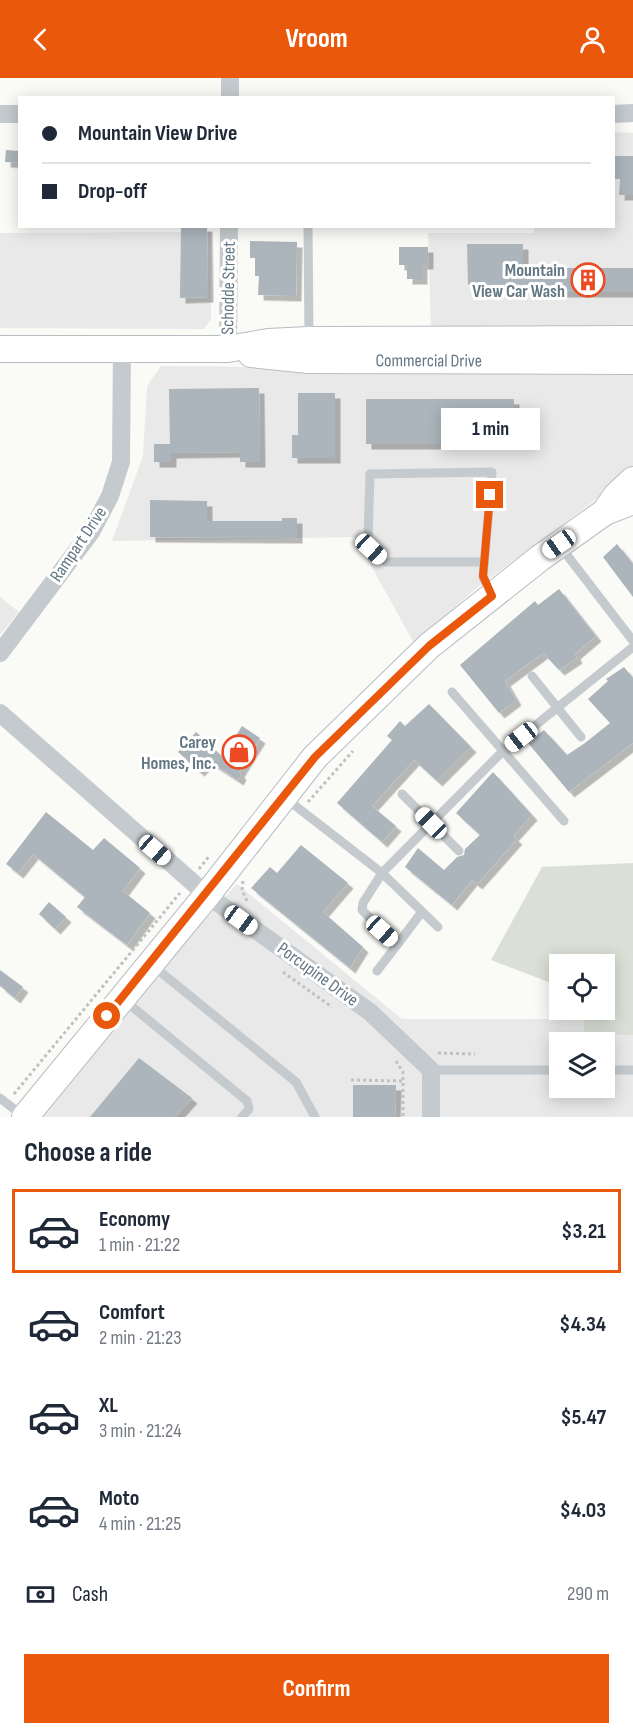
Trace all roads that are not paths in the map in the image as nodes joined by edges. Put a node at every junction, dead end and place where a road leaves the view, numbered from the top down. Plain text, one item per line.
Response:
1 (230, 78) edge
2 (230, 96) edge
3 (633, 113) edge
4 (0, 114) edge
5 (18, 114) edge
6 (615, 114) edge
7 (229, 228) edge
8 (308, 228) edge
9 (633, 339) edge
10 (309, 340) junction
11 (0, 349) edge
12 (122, 349) junction
13 (228, 349) junction
14 (633, 361) edge
15 (633, 480) edge
16 (633, 501) edge
17 (605, 512) junction
18 (559, 544) junction
19 (484, 562) junction
20 (492, 596) junction
21 (633, 641) edge
22 (633, 647) edge
23 (0, 653) edge
24 (532, 676) dead end
25 (452, 692) dead end
26 (558, 708) junction
27 (0, 714) edge
28 (581, 737) dead end
29 (502, 752) junction
30 (402, 794) dead end
31 (284, 797) junction
32 (564, 821) dead end
33 (431, 823) junction
34 (459, 851) dead end
35 (382, 873) junction
36 (207, 895) junction
37 (421, 913) junction
38 (438, 927) dead end
39 (397, 945) junction
40 (151, 964) junction
41 (377, 971) dead end
42 (122, 998) junction
43 (431, 1070) junction
44 (549, 1070) edge
45 (615, 1070) edge
46 (633, 1070) edge
47 (0, 1098) edge
48 (25, 1117) edge
49 (242, 1117) edge
50 (314, 1117) edge
51 (431, 1117) edge

1 - 2 street
3 - 6 street
4 - 5 street
7 - 13 street, Schodde Street
8 - 10 lane
9 - 10 main road, Commercial Drive
10 - 13 main road, Commercial Drive
11 - 12 main road, Commercial Drive
12 - 13 main road, Commercial Drive
12 - 23 street, Rampart Drive
13 - 14 main road, Commercial Drive
15 - 17 main road
16 - 17 main road
17 - 18 main road
18 - 20 main road
18 - 21 lane
19 - 19 lane
19 - 20 lane
20 - 31 main road
22 - 26 lane
24 - 26 lane
25 - 29 lane
26 - 28 lane
26 - 29 lane
27 - 36 street, Porcupine Drive
29 - 32 lane
29 - 33 lane
30 - 33 lane
31 - 35 lane
31 - 36 main road
33 - 34 lane
33 - 35 lane
35 - 37 lane
35 - 39 lane
36 - 40 main road
36 - 43 street, Porcupine Drive
37 - 38 lane
37 - 39 lane
39 - 41 lane
40 - 42 main road
40 - 50 lane
42 - 48 main road
42 - 49 lane
43 - 44 lane
43 - 51 street
45 - 46 lane
47 - 48 lane

